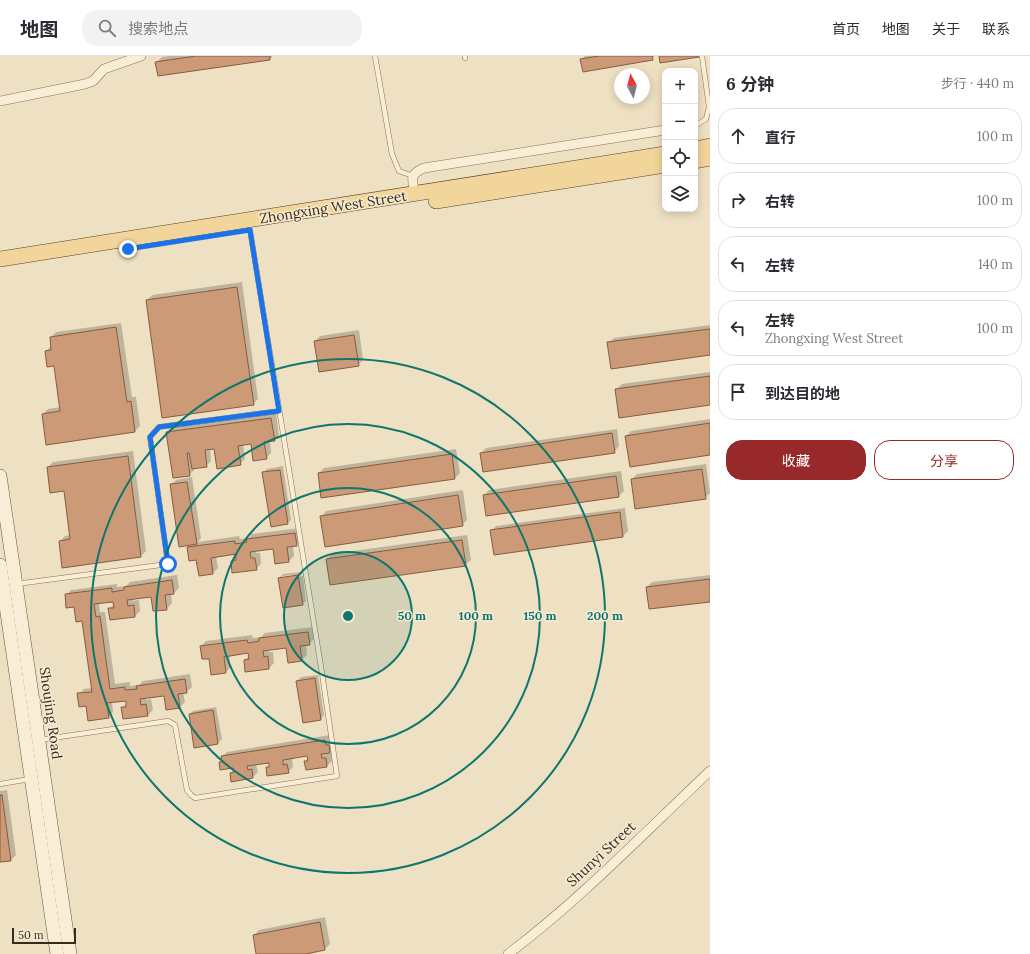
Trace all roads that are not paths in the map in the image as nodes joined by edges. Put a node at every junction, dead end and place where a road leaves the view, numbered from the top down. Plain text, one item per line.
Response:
1 (141, 56) edge
2 (375, 56) edge
3 (702, 56) edge
4 (0, 101) edge
5 (698, 124) edge
6 (662, 130) edge
7 (710, 146) edge
8 (698, 148) edge
9 (662, 154) edge
10 (710, 158) edge
11 (698, 160) edge
12 (662, 165) edge
13 (413, 176) junction
14 (415, 194) junction
15 (250, 230) junction
16 (0, 259) edge
17 (0, 270) edge
18 (279, 411) junction
19 (0, 476) edge
20 (0, 565) edge
21 (16, 584) junction
22 (4, 621) edge
23 (39, 740) junction
24 (710, 771) edge
25 (32, 779) junction
26 (0, 784) edge
27 (57, 954) edge
28 (70, 954) edge
29 (508, 954) edge

1 - 4 street
2 - 13 lane
3 - 5 lane
6 - 13 street
7 - 8 main road
9 - 14 main road, Zhongxing West Street
10 - 11 main road
12 - 15 main road, Zhongxing West Street
13 - 14 street
14 - 16 main road, Zhongxing West Street
15 - 17 main road, Zhongxing West Street
15 - 18 lane
18 - 21 lane
18 - 23 lane
19 - 21 main road, Shoujing Road
20 - 22 main road, Shoujing Road
21 - 23 main road, Shoujing Road
22 - 25 main road, Shoujing Road
23 - 28 main road, Shoujing Road
24 - 29 street, Shunyi Street
25 - 26 lane
25 - 27 main road, Shoujing Road

